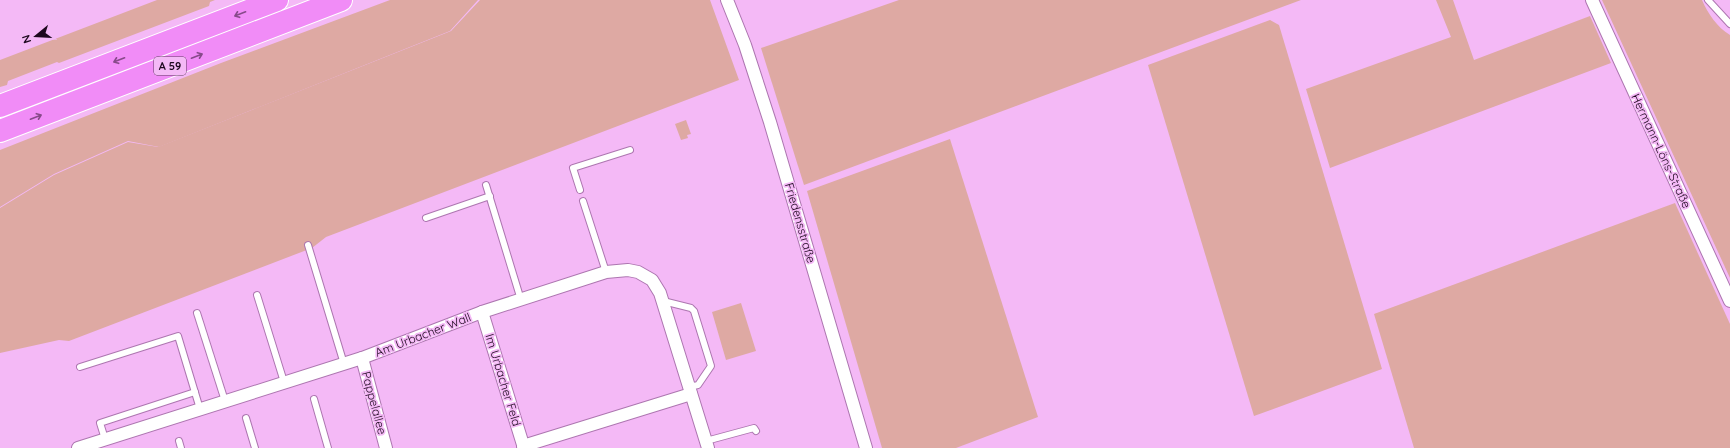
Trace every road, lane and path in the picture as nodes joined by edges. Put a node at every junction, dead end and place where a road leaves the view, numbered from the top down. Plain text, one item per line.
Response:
1 (277, 0) edge
2 (341, 0) edge
3 (727, 0) edge
4 (1592, 0) edge
5 (1708, 0) edge
6 (1730, 24) edge
7 (0, 106) edge
8 (0, 131) edge
9 (630, 150) dead end
10 (486, 185) dead end
11 (580, 190) dead end
12 (490, 196) junction
13 (583, 201) dead end
14 (426, 218) dead end
15 (308, 245) dead end
16 (606, 272) junction
17 (257, 295) dead end
18 (521, 300) junction
19 (663, 300) junction
20 (1730, 301) edge
21 (482, 312) junction
22 (197, 313) dead end
23 (362, 358) junction
24 (344, 364) junction
25 (80, 367) dead end
26 (284, 382) junction
27 (690, 391) junction
28 (195, 392) junction
29 (314, 398) dead end
30 (225, 401) junction
31 (200, 409) junction
32 (246, 418) dead end
33 (756, 431) dead end
34 (100, 443) edge
35 (707, 445) edge
36 (524, 447) edge
37 (78, 448) edge
38 (255, 448) edge
39 (328, 448) edge
40 (386, 448) edge
41 (866, 448) edge

1 -> 7 highway, A 59
8 -> 2 highway, A 59
3 - 41 street, Friedensstraße
4 - 20 street, Hermann-Löns-Straße
5 - 6 lane
9 - 11 lane
10 - 12 lane
12 - 14 lane
12 - 18 lane
13 - 16 lane
15 - 24 lane
16 - 18 street, Am Urbacher Wall
16 - 19 street, Am Urbacher Wall
17 - 26 lane
18 - 21 street, Am Urbacher Wall
19 - 27 street, Am Urbacher Wall
19 - 27 lane
21 - 23 street, Am Urbacher Wall
21 - 36 street, Im Urbacher Feld
22 - 30 lane
23 - 24 street, Am Urbacher Wall
23 - 40 street, Pappelallee
24 - 26 street, Am Urbacher Wall
25 - 28 lane
26 - 30 street, Am Urbacher Wall
27 - 35 street, Am Urbacher Wall
27 - 36 street
28 - 31 lane
28 - 34 lane
29 - 39 lane
30 - 31 street, Am Urbacher Wall
31 - 34 street, Am Urbacher Wall
32 - 38 lane
33 - 35 lane
34 - 37 street, Am Urbacher Wall

